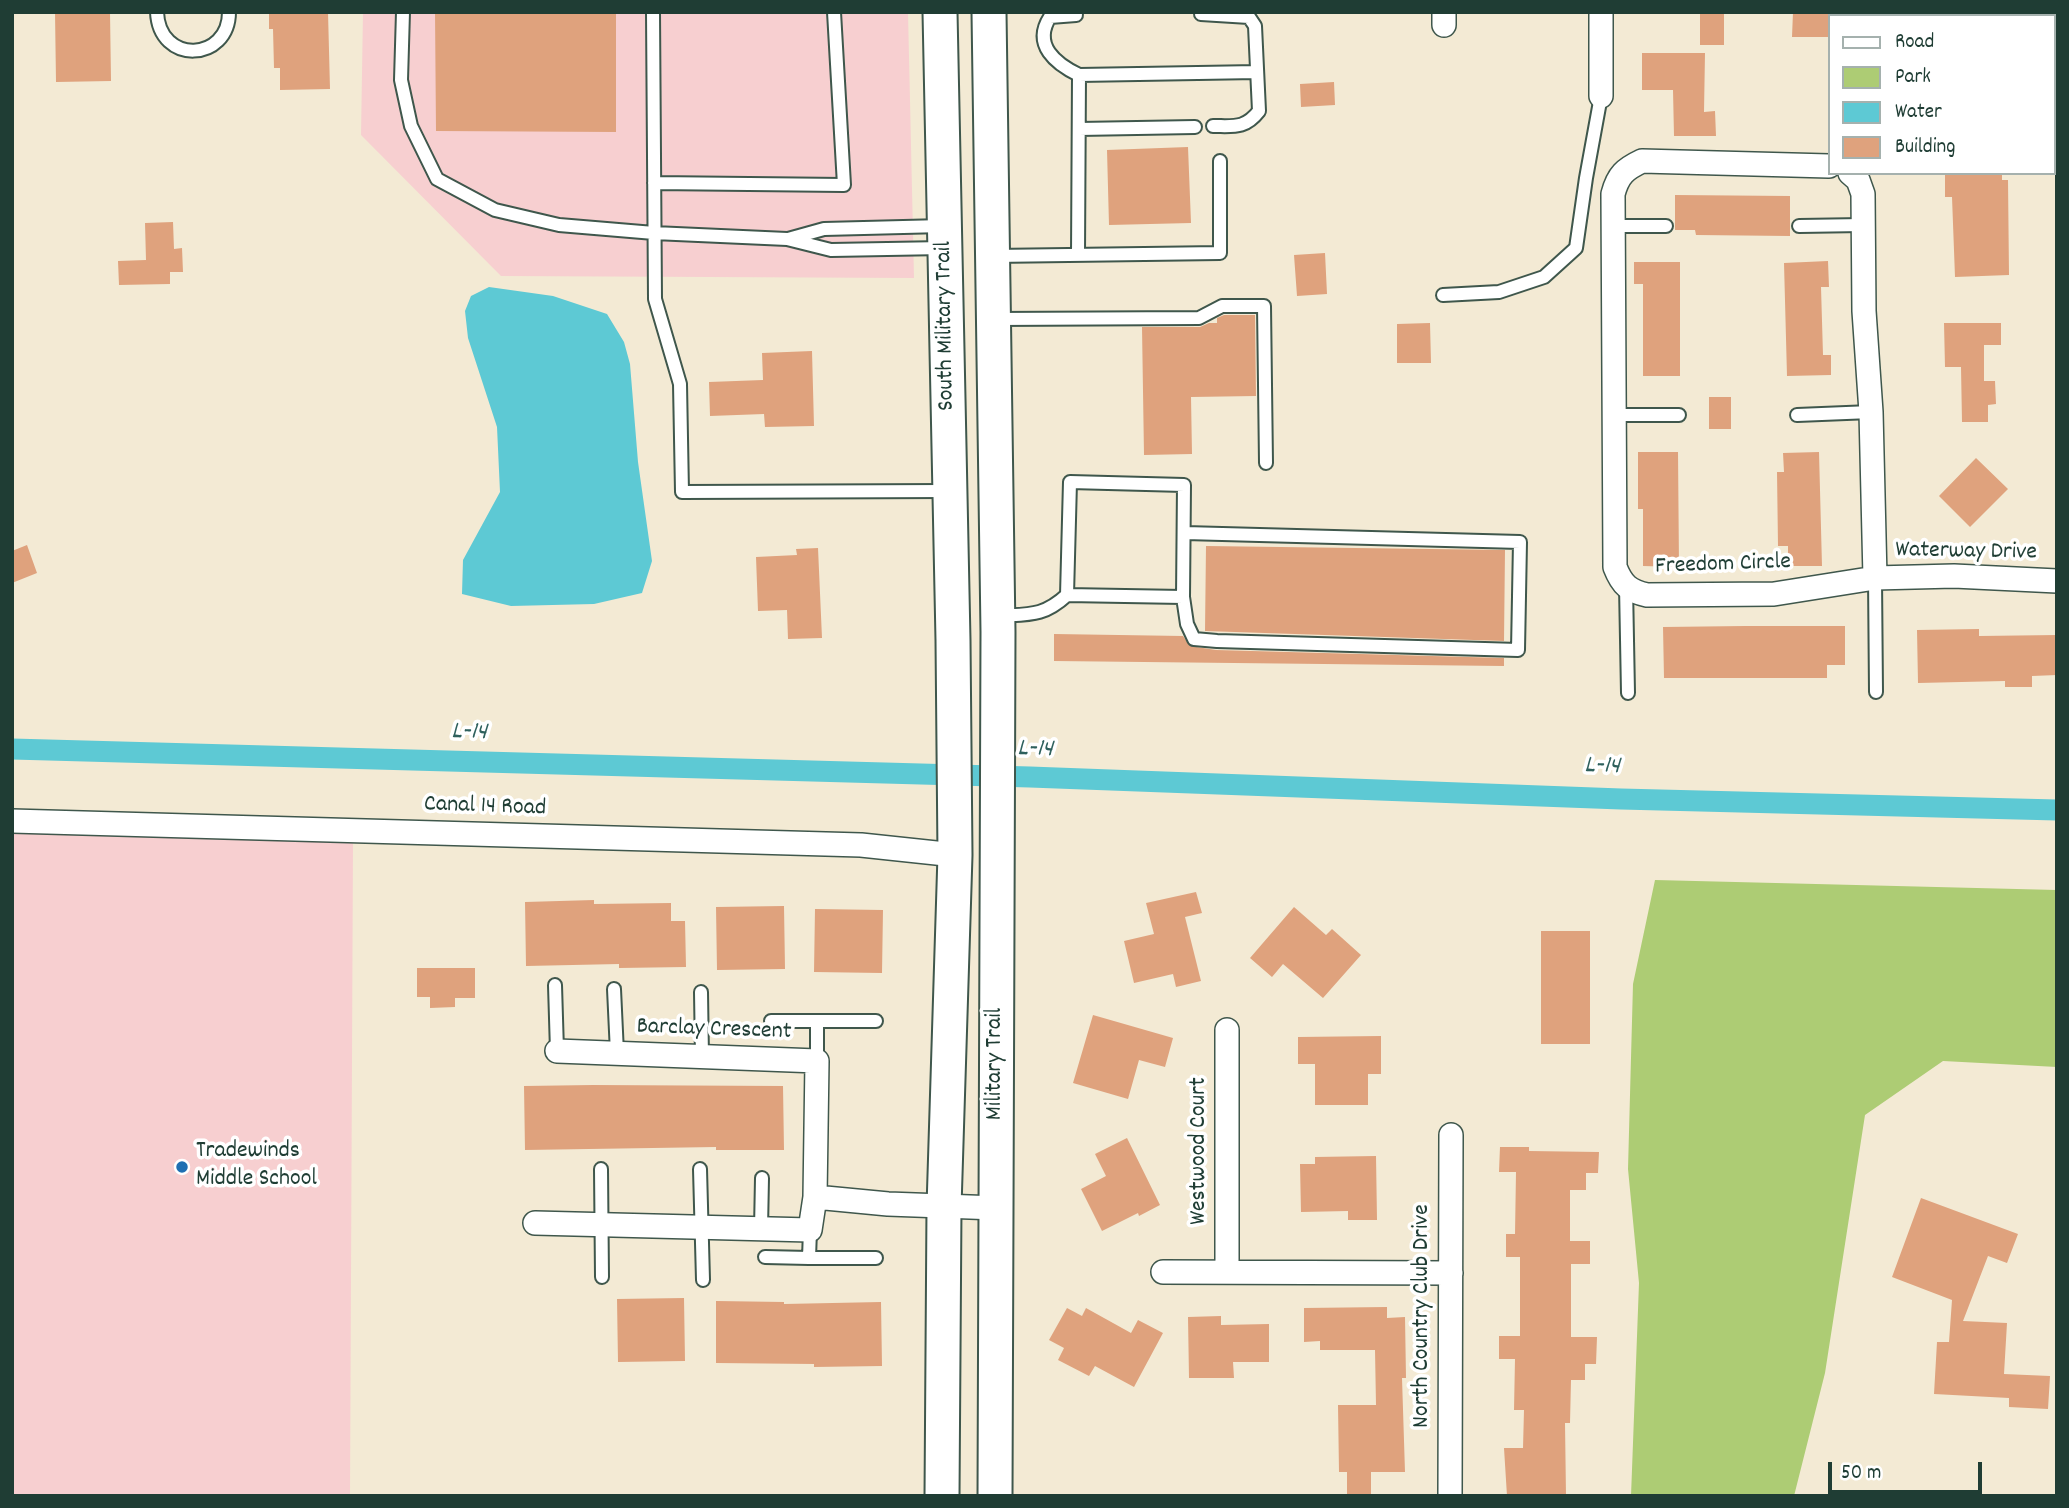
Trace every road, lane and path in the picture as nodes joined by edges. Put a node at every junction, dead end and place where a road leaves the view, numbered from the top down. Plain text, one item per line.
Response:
1 (157, 12) edge
2 (229, 12) edge
3 (403, 12) edge
4 (653, 12) edge
5 (834, 12) edge
6 (940, 12) edge
7 (954, 12) edge
8 (989, 12) edge
9 (1601, 12) edge
10 (1201, 14) dead end
11 (1076, 15) dead end
12 (1257, 72) junction
13 (1079, 75) junction
14 (1601, 96) joint
15 (1213, 126) dead end
16 (1195, 127) dead end
17 (1079, 129) junction
18 (1220, 161) dead end
19 (1828, 166) edge
20 (1852, 175) edge
21 (654, 183) junction
22 (991, 204) junction
23 (1863, 225) junction
24 (1614, 226) junction
25 (1665, 226) dead end
26 (1799, 226) dead end
27 (654, 233) junction
28 (945, 237) junction
29 (787, 239) junction
30 (1078, 255) junction
31 (992, 256) junction
32 (1443, 295) dead end
33 (993, 309) junction
34 (1871, 412) junction
35 (1614, 415) junction
36 (1679, 415) dead end
37 (1797, 415) dead end
38 (1266, 463) dead end
39 (950, 491) junction
40 (1185, 533) junction
41 (1875, 578) junction
42 (2057, 580) edge
43 (1626, 586) junction
44 (1067, 595) junction
45 (1183, 597) junction
46 (998, 624) junction
47 (953, 640) joint
48 (1876, 692) dead end
49 (1628, 693) dead end
50 (12, 821) edge
51 (955, 855) junction
52 (555, 985) dead end
53 (614, 989) dead end
54 (701, 992) dead end
55 (771, 1020) dead end
56 (817, 1021) junction
57 (876, 1021) dead end
58 (1227, 1030) dead end
59 (557, 1051) joint
60 (617, 1053) junction
61 (702, 1056) junction
62 (817, 1061) junction
63 (1451, 1135) dead end
64 (601, 1169) dead end
65 (700, 1169) dead end
66 (762, 1178) dead end
67 (815, 1197) junction
68 (944, 1207) junction
69 (997, 1208) junction
70 (535, 1223) dead end
71 (602, 1225) junction
72 (702, 1227) junction
73 (761, 1229) junction
74 (810, 1230) junction
75 (765, 1257) dead end
76 (809, 1258) junction
77 (876, 1258) dead end
78 (1163, 1272) dead end
79 (1227, 1272) junction
80 (1451, 1273) junction
81 (602, 1277) dead end
82 (703, 1280) dead end
83 (943, 1496) edge
84 (995, 1496) edge
85 (1450, 1496) edge

1 - 2 lane
3 - 27 lane
4 - 21 lane
5 - 21 lane
6 - 28 main road, South Military Trail
7 - 22 main road
8 - 22 main road, South Military Trail
9 - 14 street
10 - 12 lane
11 - 13 lane
12 - 13 lane
12 - 15 lane
13 - 17 lane
14 - 32 lane
16 - 17 lane
17 - 30 lane
18 - 30 lane
19 - 24 street, Freedom Circle
20 - 23 street
21 - 27 lane
22 - 31 main road, South Military Trail
23 - 26 lane
23 - 34 street
24 - 25 lane
24 - 35 street, Freedom Circle
27 - 29 lane
27 - 39 lane
28 - 29 lane
28 - 29 lane
28 - 33 main road
28 - 39 main road, South Military Trail
30 - 31 lane
31 - 33 main road, South Military Trail
33 - 38 lane
33 - 46 main road, South Military Trail
34 - 37 lane
34 - 41 street
35 - 36 lane
35 - 43 street, Freedom Circle
39 - 47 main road, South Military Trail
40 - 44 lane
40 - 45 lane
40 - 45 lane
41 - 42 street, Waterway Drive
41 - 43 street, Freedom Circle
41 - 48 lane
43 - 49 lane
44 - 45 lane
44 - 46 lane
46 - 69 main road, Military Trail
47 - 51 main road, Military Trail
50 - 51 street, Canal 14 Road
51 - 68 main road, Military Trail
52 - 59 lane
53 - 60 lane
54 - 61 lane
55 - 56 lane
56 - 57 lane
56 - 62 lane
58 - 79 street, Westwood Court
59 - 60 street, Barclay Crescent
60 - 61 street, Barclay Crescent
61 - 62 street, Barclay Crescent
62 - 67 street, Barclay Crescent
63 - 80 street, North Country Club Drive
64 - 71 lane
65 - 72 lane
66 - 73 lane
67 - 68 street
67 - 74 street, Barclay Crescent
68 - 69 street
68 - 83 main road, Military Trail
69 - 84 main road, Military Trail
70 - 71 street
71 - 72 street
71 - 81 lane
72 - 73 street
72 - 82 lane
73 - 74 street
74 - 76 lane
75 - 76 lane
76 - 77 lane
78 - 79 street
79 - 80 street
80 - 85 street, North Country Club Drive

